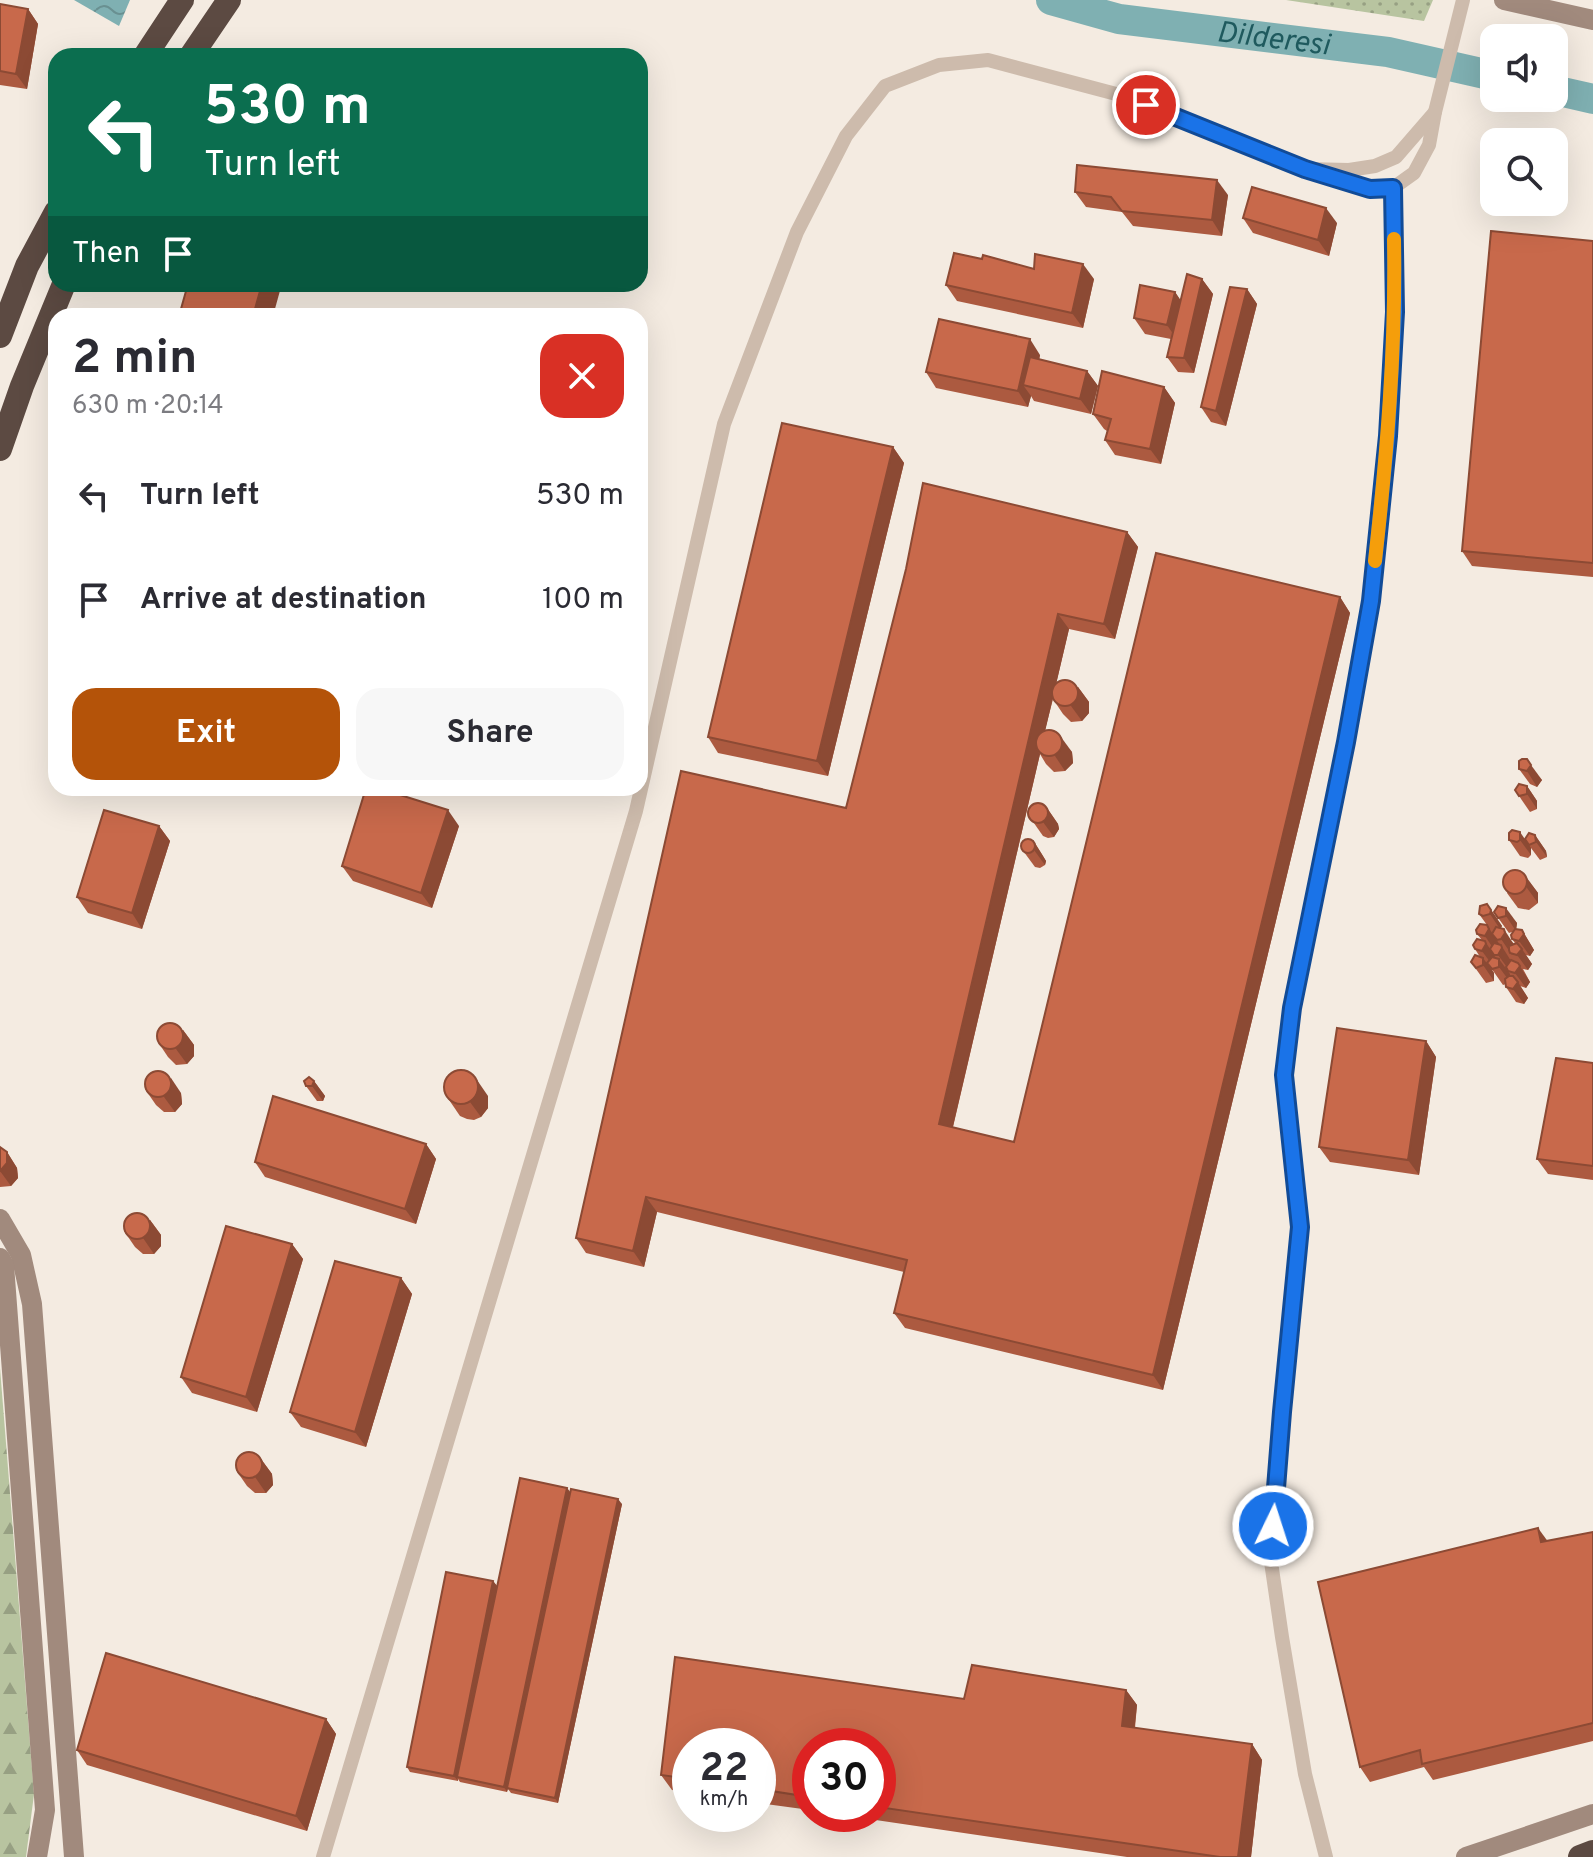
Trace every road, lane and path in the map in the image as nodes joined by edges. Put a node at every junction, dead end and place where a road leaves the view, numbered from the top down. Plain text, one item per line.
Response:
1 (182, 0) edge
2 (229, 0) edge
3 (1504, 0) edge
4 (1461, 5) edge
5 (1593, 20) edge
6 (150, 48) edge
7 (196, 48) edge
8 (1435, 112) junction
9 (1305, 169) junction
10 (1393, 188) junction
11 (48, 227) edge
12 (48, 323) edge
13 (0, 336) edge
14 (0, 449) edge
15 (648, 758) edge
16 (639, 796) edge
17 (0, 1219) edge
18 (0, 1258) edge
19 (1593, 1814) edge
20 (1593, 1852) edge
21 (37, 1857) edge
22 (74, 1857) edge
23 (323, 1857) edge
24 (1326, 1857) edge
25 (1466, 1857) edge
26 (1580, 1857) edge

1 - 6 highway
2 - 7 highway
3 - 5 main road
4 - 8 street
8 - 9 street
8 - 10 street
9 - 10 street
9 - 15 street
10 - 24 street
11 - 13 highway
12 - 14 highway
16 - 23 street
17 - 22 main road
18 - 21 main road
19 - 25 main road
20 - 26 highway

